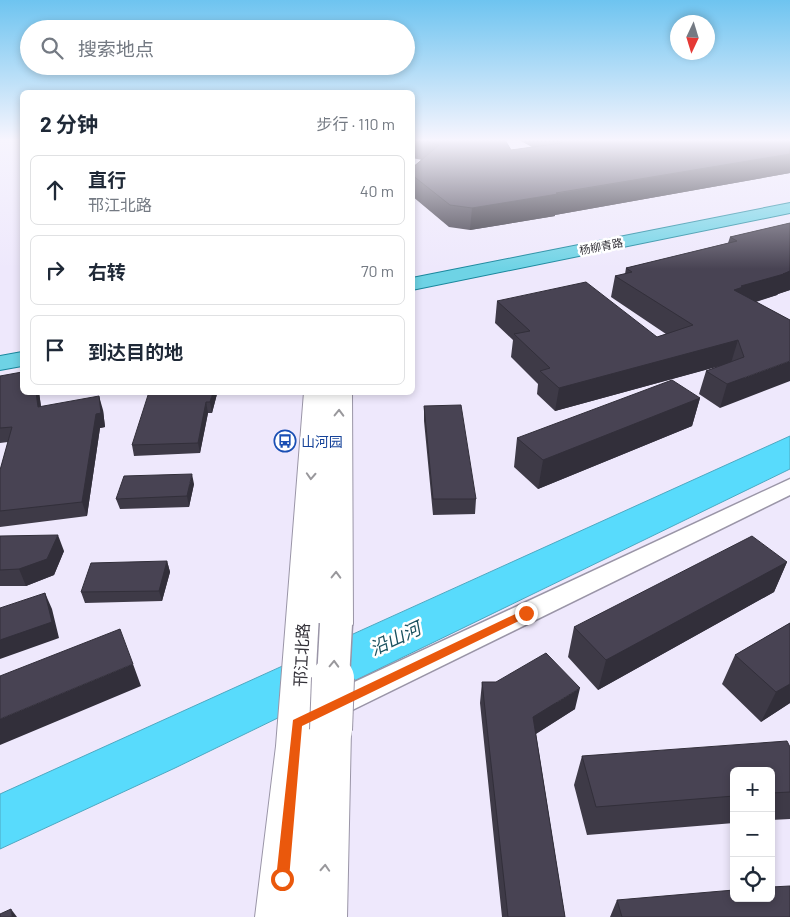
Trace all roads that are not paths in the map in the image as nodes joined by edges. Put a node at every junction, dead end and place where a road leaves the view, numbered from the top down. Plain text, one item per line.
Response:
1 (790, 201) edge
2 (790, 208) edge
3 (415, 273) edge
4 (415, 283) edge
5 (20, 347) edge
6 (0, 351) edge
7 (20, 359) edge
8 (0, 363) edge
9 (316, 395) edge
10 (340, 395) edge
11 (790, 486) edge
12 (308, 733) junction
13 (278, 917) edge
14 (323, 917) edge

1 - 3 main road, 杨柳青路
2 - 4 main road, 杨柳青路
5 - 6 main road
7 - 8 main road
9 -> 12 main road, 邗江北路
12 -> 10 main road, 邗江北路, bridge
11 - 12 street
12 - 13 main road, 邗江北路
14 -> 12 main road, 邗江北路

